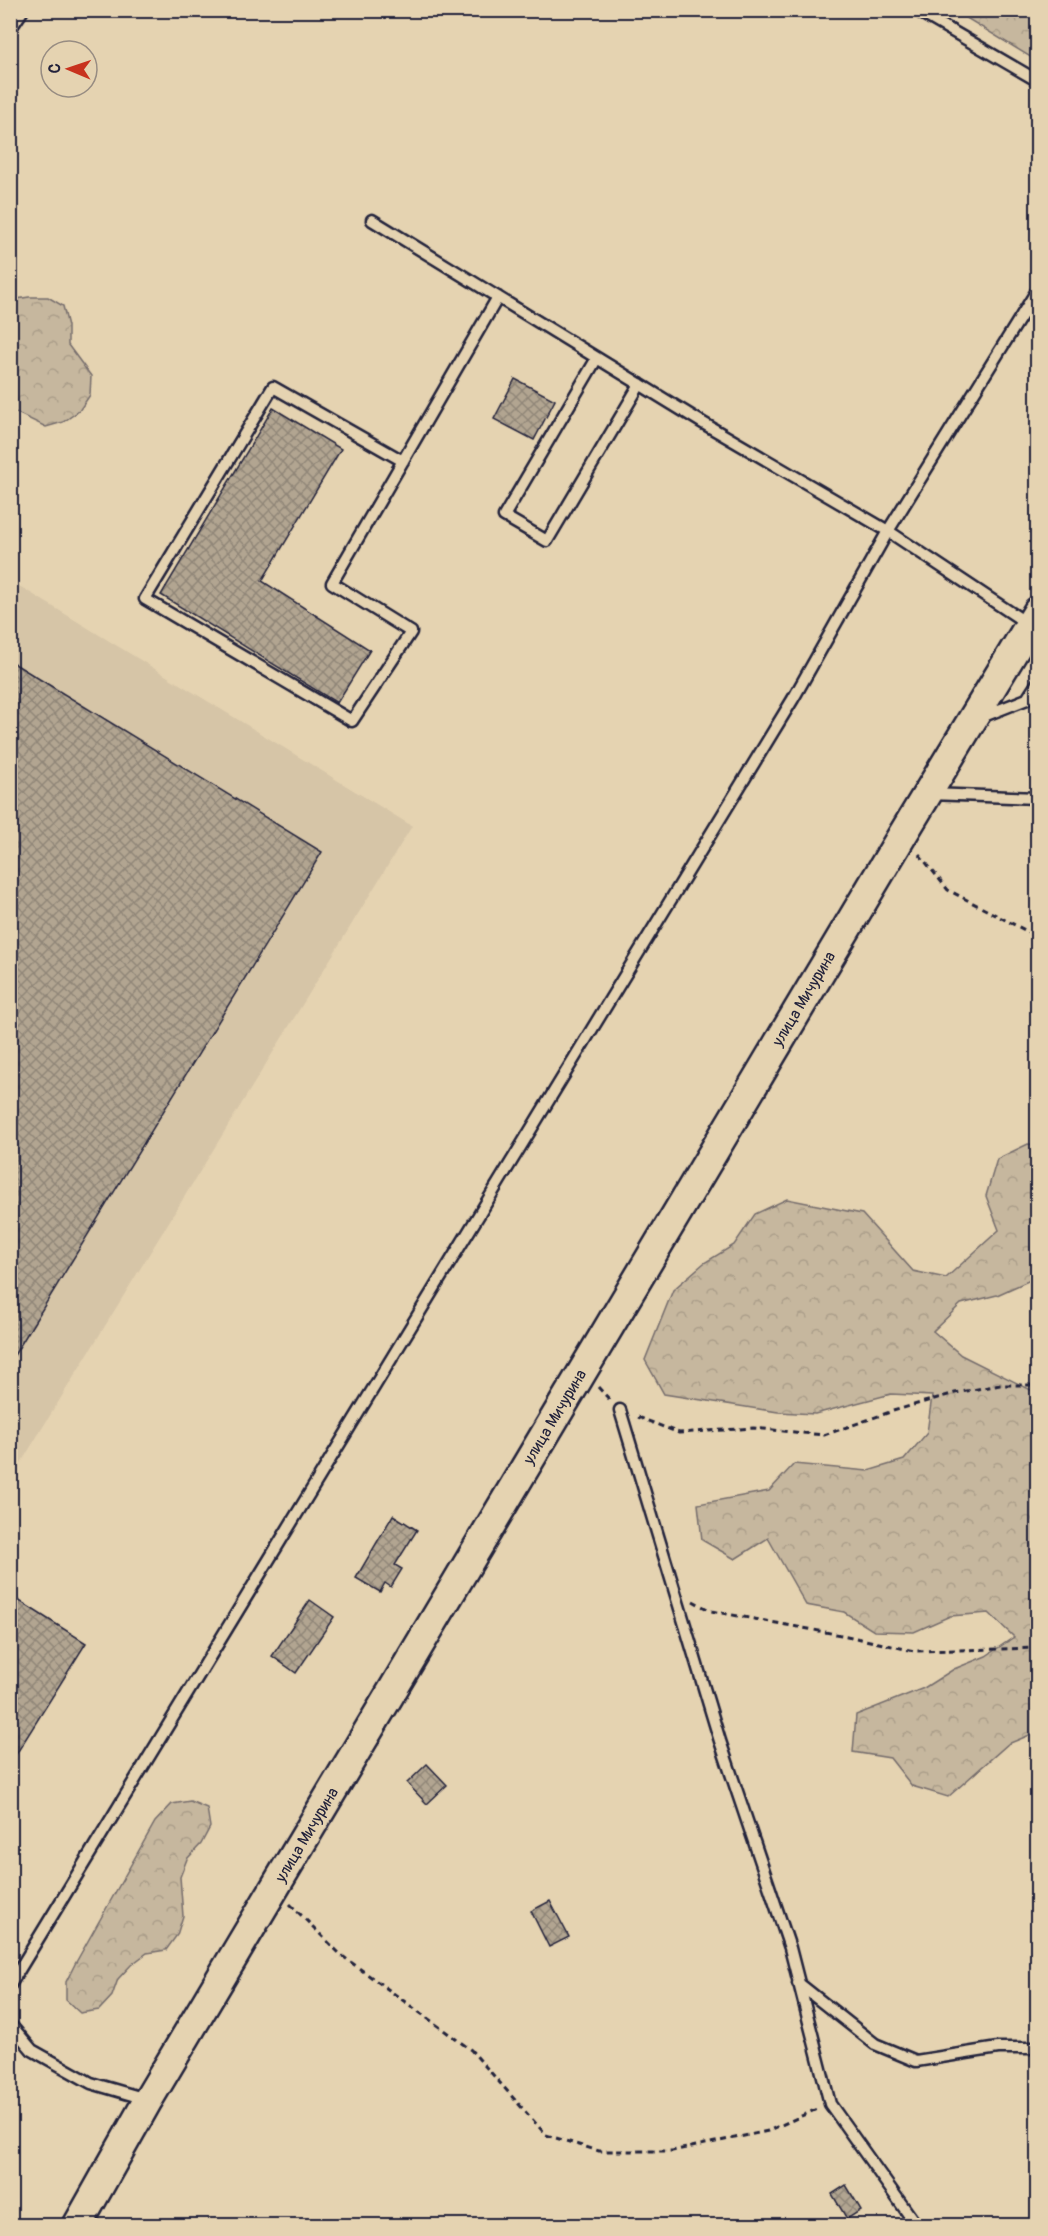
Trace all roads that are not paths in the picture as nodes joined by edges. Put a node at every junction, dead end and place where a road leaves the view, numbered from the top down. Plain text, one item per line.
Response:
1 (23, 10) edge
2 (916, 10) edge
3 (10, 24) edge
4 (1038, 81) edge
5 (372, 220) dead end
6 (1038, 289) edge
7 (498, 297) junction
8 (597, 358) junction
9 (640, 384) junction
10 (403, 461) junction
11 (888, 531) junction
12 (1033, 618) edge
13 (1038, 682) edge
14 (971, 721) junction
15 (927, 794) junction
16 (1038, 798) edge
17 (620, 1410) road end
18 (798, 1983) junction
19 (10, 1985) edge
20 (10, 2024) edge
21 (1038, 2048) edge
22 (148, 2100) junction
23 (79, 2222) edge
24 (917, 2226) edge

1 - 3 lane
2 - 4 lane
5 - 7 lane
6 - 11 lane
7 - 8 lane
7 - 10 lane
8 - 9 lane
8 - 9 lane
9 - 11 lane
10 - 10 lane
11 - 12 lane
11 - 19 lane
12 - 14 main road, улица Мичурина
13 - 14 lane
14 - 15 main road, улица Мичурина
15 - 16 lane
15 - 22 main road, улица Мичурина
17 - 18 lane
18 - 21 lane
18 - 24 lane
20 - 22 lane
22 - 23 main road, улица Мичурина

